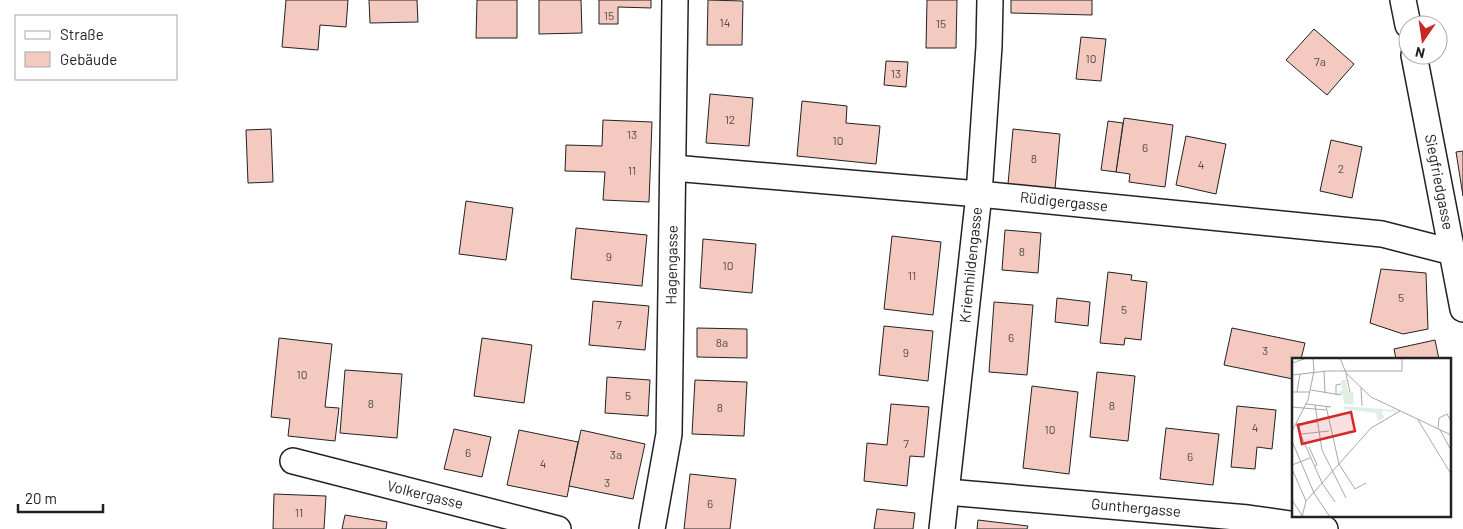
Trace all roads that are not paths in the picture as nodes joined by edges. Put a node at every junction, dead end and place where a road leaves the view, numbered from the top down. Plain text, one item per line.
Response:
1 (675, 0) edge
2 (990, 0) edge
3 (1403, 0) edge
4 (1406, 15) edge
5 (1416, 65) edge
6 (673, 168) junction
7 (979, 194) junction
8 (1452, 252) junction
9 (1463, 308) edge
10 (293, 461) dead end
11 (947, 492) junction
12 (558, 529) edge
13 (652, 529) edge
14 (942, 529) edge
15 (1325, 529) edge

1 - 6 street, Hagengasse
2 - 7 street, Kriemhildengasse
3 - 4 street
5 - 8 street, Siegfriedgasse
6 - 7 street, Rüdigergasse
6 - 13 street, Hagengasse
7 - 8 street, Rüdigergasse
7 - 11 street, Kriemhildengasse
8 - 9 street, Siegfriedgasse
10 - 12 street, Volkergasse
11 - 14 street, Kriemhildengasse
11 - 15 street, Gunthergasse

